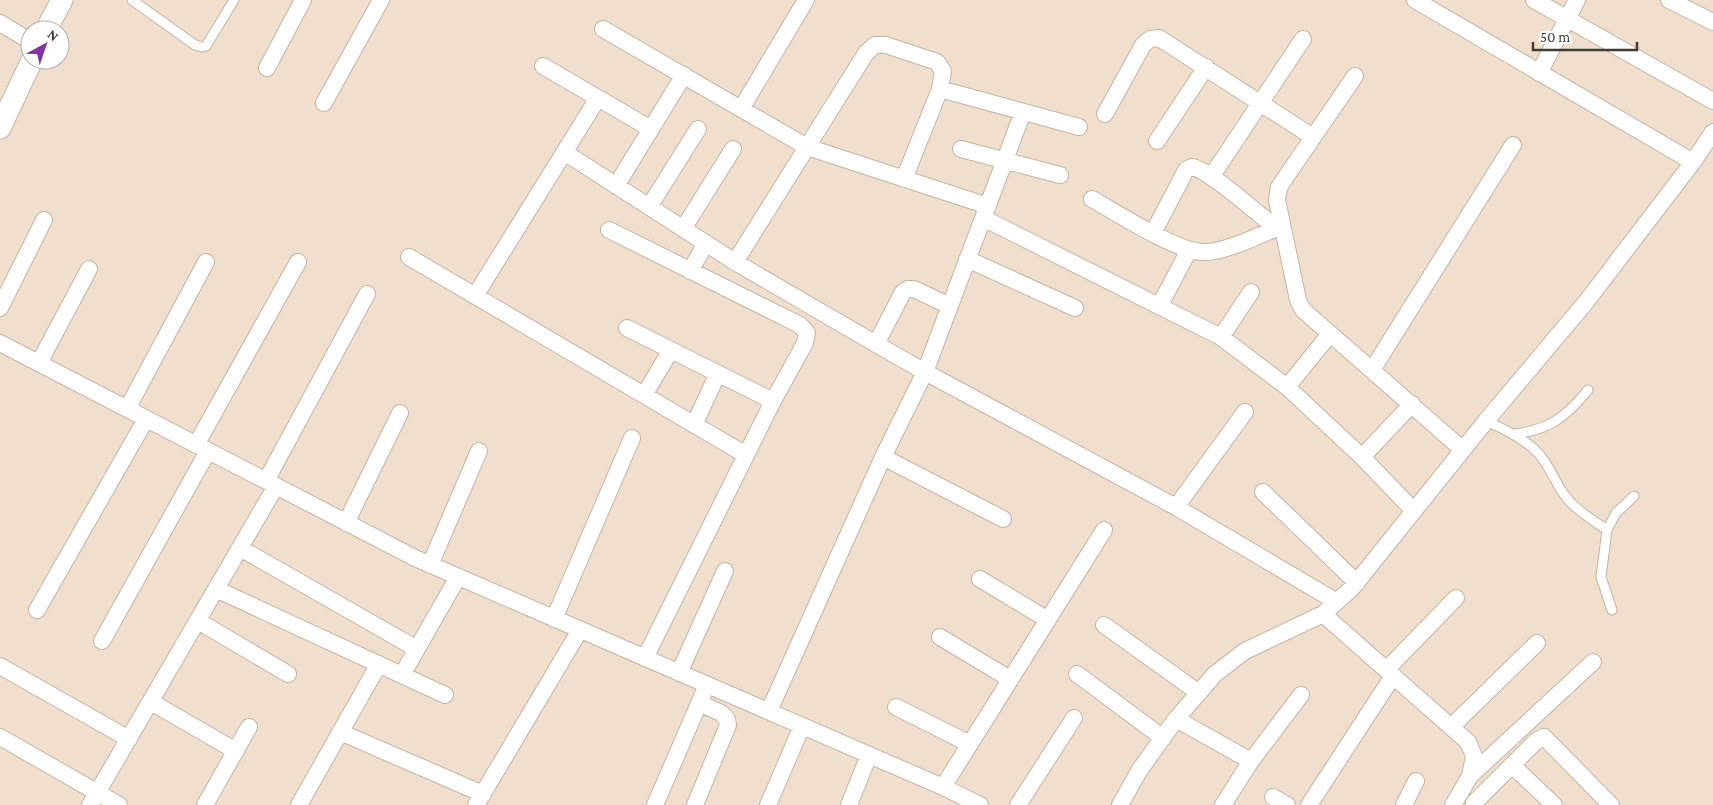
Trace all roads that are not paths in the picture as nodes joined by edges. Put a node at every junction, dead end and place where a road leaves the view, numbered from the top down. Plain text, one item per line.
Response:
1 (62, 0) edge
2 (132, 0) edge
3 (234, 0) edge
4 (303, 0) edge
5 (381, 0) edge
6 (806, 0) edge
7 (1415, 0) edge
8 (1534, 0) edge
9 (1577, 0) edge
10 (1669, 0) edge
11 (1567, 19) junction
12 (51, 20) edge
13 (1713, 22) edge
14 (0, 24) edge
15 (603, 28) dead end
16 (20, 35) edge
17 (1303, 39) dead end
18 (543, 66) dead end
19 (1206, 67) junction
20 (266, 68) dead end
21 (27, 70) edge
22 (1539, 73) junction
23 (684, 76) junction
24 (1355, 76) dead end
25 (940, 88) junction
26 (598, 98) junction
27 (1713, 101) edge
28 (1261, 102) junction
29 (324, 103) dead end
30 (741, 109) junction
31 (1023, 112) junction
32 (1104, 114) dead end
33 (1, 122) edge
34 (1079, 127) dead end
35 (698, 129) dead end
36 (651, 130) junction
37 (1713, 132) edge
38 (1313, 137) junction
39 (1157, 141) dead end
40 (1513, 145) dead end
41 (808, 147) junction
42 (732, 149) dead end
43 (961, 149) dead end
44 (564, 152) junction
45 (1004, 161) junction
46 (1693, 162) junction
47 (1060, 175) dead end
48 (1211, 177) junction
49 (904, 179) junction
50 (616, 186) junction
51 (1092, 199) dead end
52 (649, 207) junction
53 (985, 212) junction
54 (44, 220) dead end
55 (1279, 227) junction
56 (683, 228) junction
57 (609, 230) dead end
58 (1153, 233) junction
59 (706, 243) junction
60 (1188, 250) junction
61 (409, 257) dead end
62 (967, 260) junction
63 (206, 262) dead end
64 (298, 262) dead end
65 (735, 262) junction
66 (89, 270) dead end
67 (690, 271) junction
68 (1251, 292) dead end
69 (367, 294) dead end
70 (475, 296) junction
71 (1160, 305) junction
72 (950, 306) junction
73 (0, 308) edge
74 (1075, 308) dead end
75 (627, 328) dead end
76 (1330, 334) junction
77 (1221, 337) junction
78 (0, 343) edge
79 (876, 344) junction
80 (671, 350) junction
81 (39, 363) junction
82 (1372, 370) junction
83 (925, 372) junction
84 (718, 373) junction
85 (1287, 387) junction
86 (1588, 390) dead end
87 (644, 395) junction
88 (773, 401) junction
89 (1412, 404) junction
90 (127, 409) junction
91 (1245, 412) dead end
92 (400, 413) dead end
93 (146, 419) junction
94 (1486, 421) junction
95 (694, 425) junction
96 (1514, 434) junction
97 (632, 438) dead end
98 (202, 448) junction
99 (1463, 450) junction
100 (479, 451) dead end
101 (746, 455) junction
102 (883, 457) junction
103 (1362, 457) junction
104 (271, 484) junction
105 (1263, 492) dead end
106 (1634, 496) dead end
107 (1176, 507) junction
108 (1414, 511) junction
109 (1003, 519) dead end
110 (346, 523) junction
111 (1104, 530) dead end
112 (1607, 530) junction
113 (240, 548) junction
114 (430, 565) junction
115 (726, 571) dead end
116 (458, 577) junction
117 (980, 579) dead end
118 (1357, 583) junction
119 (216, 589) junction
120 (1456, 598) dead end
121 (1337, 602) junction
122 (36, 610) dead end
123 (1612, 610) dead end
124 (1323, 614) junction
125 (554, 619) junction
126 (1048, 620) junction
127 (198, 621) junction
128 (1104, 626) dead end
129 (580, 630) junction
130 (940, 637) dead end
131 (102, 641) dead end
132 (1537, 643) dead end
133 (417, 649) junction
134 (645, 658) junction
135 (1593, 662) dead end
136 (378, 664) junction
137 (0, 666) edge
138 (679, 673) junction
139 (1389, 673) junction
140 (288, 674) dead end
141 (1076, 674) dead end
142 (402, 675) junction
143 (1010, 679) junction
144 (707, 685) junction
145 (1199, 693) junction
146 (445, 695) dead end
147 (1301, 695) dead end
148 (151, 702) junction
149 (699, 703) junction
150 (896, 706) dead end
151 (769, 711) junction
152 (1074, 718) dead end
153 (1176, 719) junction
154 (802, 726) junction
155 (249, 727) dead end
156 (1451, 727) junction
157 (340, 732) junction
158 (0, 737) edge
159 (1164, 738) junction
160 (129, 739) junction
161 (970, 744) junction
162 (236, 751) junction
163 (869, 755) junction
164 (1251, 762) junction
165 (1512, 765) junction
166 (1470, 776) junction
167 (1416, 781) dead end
168 (943, 787) junction
169 (1457, 798) edge
170 (94, 799) edge
171 (479, 800) edge
172 (1121, 804) edge
173 (1475, 804) edge
174 (119, 805) edge
175 (205, 805) edge
176 (299, 805) edge
177 (655, 805) edge
178 (695, 805) edge
179 (768, 805) edge
180 (849, 805) edge
181 (980, 805) edge
182 (1018, 805) edge
183 (1223, 805) edge
184 (1309, 805) edge
185 (1404, 805) edge
186 (1554, 805) edge
187 (1611, 805) edge

1 - 12 street
2 - 3 lane
4 - 20 street
5 - 29 street
6 - 30 street
7 - 22 street
8 - 11 street
9 - 11 street
10 - 13 street
11 - 22 street
11 - 27 street
14 - 16 street
15 - 23 street
17 - 28 street
18 - 26 street
19 - 28 street
19 - 32 street
19 - 39 street
21 - 33 street
22 - 46 street
23 - 30 street
23 - 36 street
24 - 38 street
25 - 31 street
25 - 41 street
25 - 49 street
26 - 36 street
26 - 44 street
28 - 38 street
28 - 48 street
30 - 41 street
31 - 34 street
31 - 45 street
35 - 52 street
36 - 50 street
37 - 46 street
38 - 55 street
40 - 82 street
41 - 49 street
41 - 65 street
42 - 56 street
43 - 45 street
44 - 50 street
44 - 70 street
45 - 47 street
45 - 53 street
46 - 94 street
48 - 55 street
48 - 58 street
49 - 53 street
50 - 52 street
51 - 58 street
52 - 56 street
53 - 62 street
53 - 71 street
54 - 73 street
55 - 60 street
55 - 76 street
56 - 59 street
57 - 67 street
58 - 60 street
59 - 65 street
59 - 67 street
60 - 71 street
61 - 70 street
62 - 72 street
62 - 74 street
63 - 90 street
64 - 98 street
65 - 79 street
66 - 81 street
67 - 88 street
68 - 77 street
69 - 104 street
70 - 87 street
71 - 77 street
72 - 79 street
72 - 83 street
75 - 80 street
76 - 82 street
76 - 85 street
77 - 85 street
78 - 81 street
79 - 83 street
80 - 84 street
80 - 87 street
81 - 90 street
82 - 89 street
83 - 102 street
83 - 107 street
84 - 88 street
84 - 95 street
85 - 103 street
86 - 96 lane
87 - 95 street
88 - 101 street
89 - 99 street
89 - 103 street
90 - 93 street
91 - 107 street
92 - 110 street
93 - 98 street
93 - 122 street
94 - 96 lane
94 - 99 street
95 - 101 street
96 - 112 lane
97 - 125 street
98 - 104 street
98 - 131 street
99 - 108 street
100 - 114 street
101 - 134 street
102 - 109 street
102 - 151 street
103 - 108 street
104 - 110 street
104 - 113 street
105 - 118 street
106 - 112 lane
107 - 121 street
108 - 118 street
110 - 114 street
111 - 126 street
112 - 123 lane
113 - 119 street
113 - 133 street
114 - 116 street
115 - 138 street
116 - 125 street
116 - 133 street
117 - 126 street
118 - 121 street
119 - 127 street
119 - 136 street
120 - 139 street
121 - 124 street
124 - 139 street
124 - 145 street
125 - 129 street
126 - 143 street
127 - 140 street
127 - 148 street
128 - 145 street
129 - 134 street
129 - 171 street
130 - 143 street
132 - 156 street
133 - 142 street
134 - 138 street
135 - 166 street
136 - 142 street
136 - 157 street
137 - 160 street
138 - 144 street
139 - 156 street
139 - 184 street
141 - 159 street
142 - 146 street
143 - 161 street
144 - 149 street
144 - 151 street
145 - 153 street
147 - 164 street
148 - 160 street
148 - 162 street
149 - 177 street
149 - 178 street
150 - 161 street
151 - 154 street
152 - 182 street
153 - 159 street
153 - 164 street
154 - 163 street
154 - 179 street
155 - 162 street
156 - 166 street
157 - 171 street
157 - 176 street
158 - 170 street
159 - 172 street
160 - 170 street
161 - 168 street
162 - 175 street
163 - 168 street
163 - 180 street
164 - 183 street
165 - 173 street
165 - 186 street
165 - 187 street
166 - 169 street
167 - 185 street
168 - 181 street
169 - 173 street
170 - 174 street

